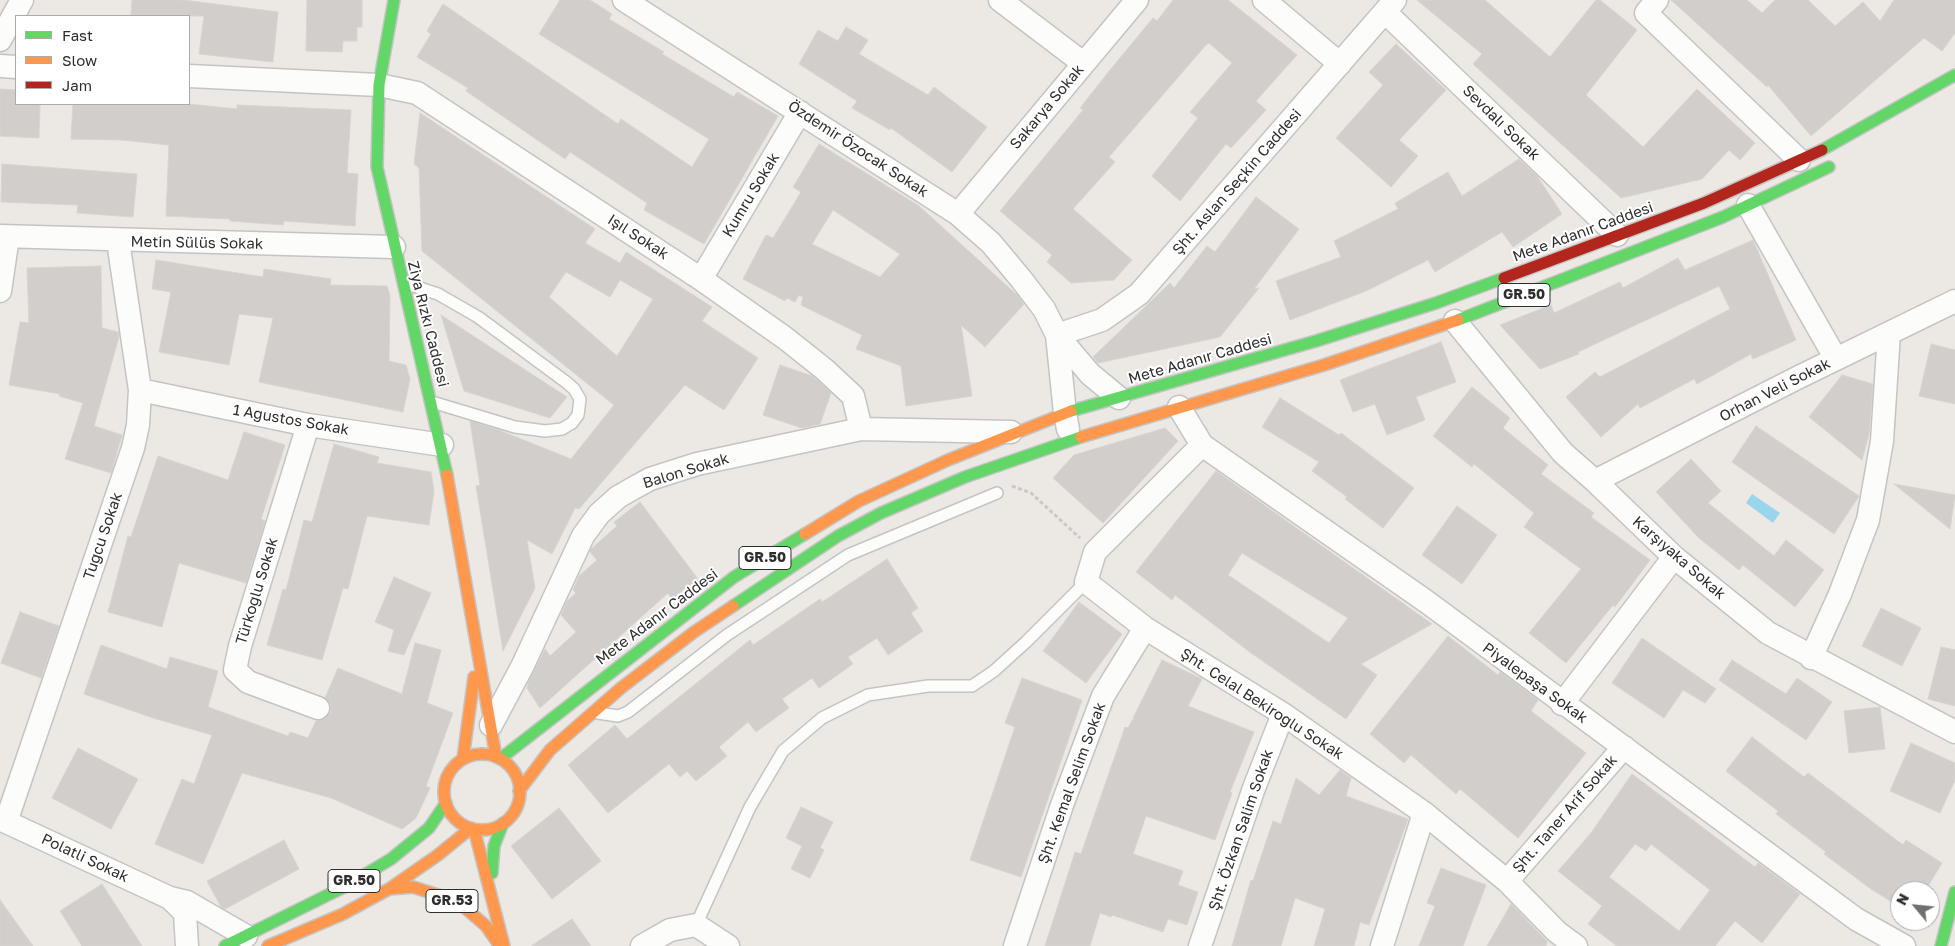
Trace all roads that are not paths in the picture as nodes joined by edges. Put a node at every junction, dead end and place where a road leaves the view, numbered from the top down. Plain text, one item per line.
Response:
1 (22, 0) edge
2 (394, 0) edge
3 (624, 0) edge
4 (1000, 0) edge
5 (1137, 0) edge
6 (1264, 0) edge
7 (1657, 0) edge
8 (1390, 6) edge
9 (0, 40) edge
10 (1083, 63) junction
11 (1340, 64) junction
12 (0, 66) edge
13 (15, 67) edge
14 (1955, 75) edge
15 (190, 76) edge
16 (379, 85) junction
17 (800, 112) junction
18 (1799, 160) junction
19 (1839, 162) dead end
20 (1748, 205) junction
21 (958, 214) junction
22 (1617, 234) junction
23 (4, 237) edge
24 (118, 241) junction
25 (394, 247) junction
26 (701, 279) junction
27 (404, 283) junction
28 (0, 291) edge
29 (1955, 301) edge
30 (1455, 321) junction
31 (1888, 333) junction
32 (1056, 336) junction
33 (1836, 359) junction
34 (140, 390) junction
35 (1119, 398) junction
36 (432, 402) junction
37 (1179, 407) junction
38 (1065, 414) junction
39 (308, 425) junction
40 (861, 429) junction
41 (1016, 433) junction
42 (1071, 440) junction
43 (442, 444) junction
44 (1202, 445) junction
45 (1595, 481) junction
46 (997, 493) road end
47 (838, 536) junction
48 (848, 555) junction
49 (1674, 557) junction
50 (1086, 582) junction
51 (1145, 628) junction
52 (477, 653) junction
53 (1811, 658) junction
54 (1562, 704) junction
55 (318, 708) dead end
56 (594, 712) junction
57 (1283, 714) junction
58 (491, 725) junction
59 (1955, 732) edge
60 (1624, 747) junction
61 (498, 758) junction
62 (463, 759) junction
63 (519, 791) junction
64 (446, 803) junction
65 (1424, 813) junction
66 (3, 820) edge
67 (503, 823) junction
68 (473, 829) junction
69 (1507, 881) junction
70 (389, 889) junction
71 (491, 890) junction
72 (1955, 892) edge
73 (170, 898) junction
74 (696, 925) junction
75 (246, 936) junction
76 (1555, 939) edge
77 (187, 946) edge
78 (224, 946) edge
79 (268, 946) edge
80 (500, 946) edge
81 (504, 946) edge
82 (642, 946) edge
83 (728, 946) edge
84 (1015, 946) edge
85 (1200, 946) edge
86 (1382, 946) edge
87 (1576, 946) edge
88 (1904, 946) edge
89 (1941, 946) edge

1 - 9 street
2 - 16 main road, Ziya Rızkı Caddesi
3 - 17 street, Özdemir Özocak Sokak
4 - 10 street
5 - 10 street, Sakarya Sokak
6 - 11 street
7 - 18 street
8 - 11 street, Şht. Aslan Seçkin Caddesi
8 - 22 street, Sevdalı Sokak
10 - 21 street, Sakarya Sokak
11 - 32 street, Şht. Aslan Seçkin Caddesi
12 - 13 street
14 - 18 main road, Mete Adanır Caddesi / GR.50
15 - 16 street, Işıl Sokak
16 - 25 main road, Ziya Rızkı Caddesi
16 - 26 street, Işıl Sokak
17 - 21 street, Özdemir Özocak Sokak
17 - 26 street, Kumru Sokak
18 - 22 main road, Mete Adanır Caddesi / GR.50
19 - 20 main road, GR.50
20 - 30 main road, GR.50
20 - 33 street
21 - 32 street, Özdemir Özocak Sokak
22 - 35 main road, Mete Adanır Caddesi / GR.50
23 - 24 street, Metin Sülüs Sokak
23 - 28 street
24 - 25 street, Metin Sülüs Sokak
24 - 34 street, Tuğcu Sokak
25 - 27 main road, Ziya Rızkı Caddesi
26 - 40 street, Işıl Sokak
27 - 36 main road, Ziya Rızkı Caddesi
27 - 36 lane
29 - 31 street, Orhan Veli Sokak
30 - 37 main road, GR.50
30 - 45 street, Karşıyaka Sokak
31 - 33 street, Orhan Veli Sokak
31 - 53 street
32 - 35 street, Özdemir Özocak Sokak
32 - 38 street, Özdemir Özocak Sokak
33 - 45 street, Orhan Veli Sokak
34 - 39 street, 1 Ağustos Sokak
34 - 66 street, Tuğcu Sokak
35 - 38 main road, Mete Adanır Caddesi / GR.50
36 - 43 main road, Ziya Rızkı Caddesi
37 - 42 main road, GR.50
37 - 44 street, Piyalepaşa Sokak
38 - 41 main road, Mete Adanır Caddesi / GR.50
38 - 42 street, Özdemir Özocak Sokak
39 - 43 street, 1 Ağustos Sokak
39 - 55 street, Türkoğlu Sokak
40 - 41 street, Balon Sokak
40 - 58 street, Balon Sokak
41 - 61 main road, Mete Adanır Caddesi / GR.50
42 - 47 main road, GR.50
43 - 52 main road, Ziya Rızkı Caddesi
44 - 50 street
44 - 54 street, Piyalepaşa Sokak
45 - 49 street, Karşıyaka Sokak
46 - 48 lane
47 - 48 lane
47 - 56 main road, GR.50
48 - 56 lane
49 - 53 street, Karşıyaka Sokak
49 - 54 street
50 - 51 street, Şht. Celal Bekiroğlu Sokak
50 - 74 lane
51 - 57 street, Şht. Celal Bekiroğlu Sokak
51 - 84 street, Şht. Kemal Selim Sokak
52 - 58 main road, Ziya Rızkı Caddesi
52 - 62 main road, Ziya Rızkı Caddesi
53 - 59 street, Karşıyaka Sokak
54 - 60 street, Piyalepaşa Sokak
56 - 63 main road, GR.50
57 - 65 street, Şht. Celal Bekiroğlu Sokak
57 - 85 street, Şht. Özkan Salim Sokak
58 - 61 main road, Ziya Rızkı Caddesi
60 - 69 street, Şht. Taner Arif Sokak
60 - 88 street, Piyalepaşa Sokak
61 - 62 main road
61 - 63 main road
62 - 64 main road
63 - 67 main road, GR.50
64 - 68 main road
64 - 75 main road, GR.50
65 - 69 street, Şht. Celal Bekiroğlu Sokak
65 - 86 street
66 - 73 street, Polatli Sokak
67 - 68 main road, GR.50
67 - 71 main road, GR.53
68 - 70 main road, GR.50
68 - 71 main road, GR.53
69 - 76 street, Şht. Celal Bekiroğlu Sokak
70 - 79 main road, GR.50
70 - 80 main road, GR.53
71 - 81 main road
72 - 89 main road
73 - 75 street, Polatli Sokak
73 - 77 street, Polatli Sokak
74 - 82 street
74 - 83 street
75 - 78 main road, GR.50
76 - 87 street, Şht. Celal Bekiroğlu Sokak

